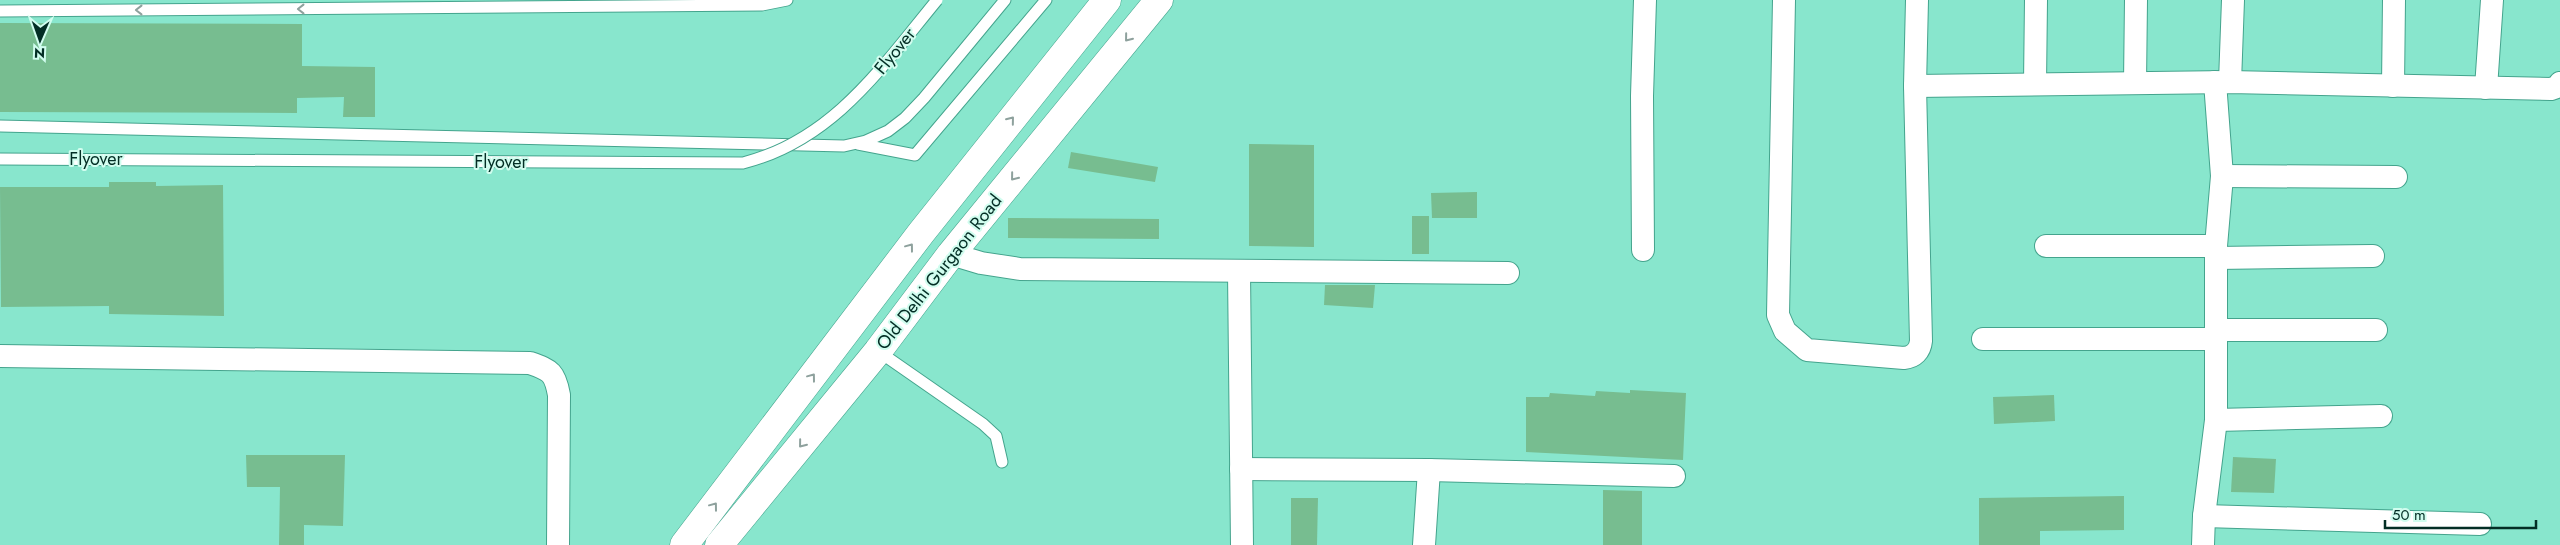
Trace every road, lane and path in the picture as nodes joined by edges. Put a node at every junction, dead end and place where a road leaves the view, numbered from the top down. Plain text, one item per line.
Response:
1 (787, 0) edge
2 (937, 0) edge
3 (1006, 0) edge
4 (1046, 0) edge
5 (1107, 0) edge
6 (1159, 0) edge
7 (1645, 0) edge
8 (1784, 0) edge
9 (1917, 0) edge
10 (2036, 0) edge
11 (2136, 0) edge
12 (2233, 0) edge
13 (2394, 0) edge
14 (2492, 0) edge
15 (0, 11) edge
16 (2222, 82) junction
17 (2135, 83) junction
18 (2560, 83) edge
19 (2036, 84) junction
20 (1916, 86) junction
21 (2393, 86) junction
22 (2486, 88) junction
23 (0, 126) edge
24 (856, 143) junction
25 (0, 159) edge
26 (2222, 176) junction
27 (2396, 177) dead end
28 (2046, 246) dead end
29 (1643, 250) dead end
30 (2216, 252) junction
31 (951, 254) junction
32 (2373, 256) dead end
33 (1239, 272) junction
34 (1508, 273) dead end
35 (881, 287) junction
36 (910, 308) junction
37 (2376, 330) dead end
38 (2216, 334) junction
39 (1983, 339) dead end
40 (878, 351) junction
41 (0, 356) edge
42 (2381, 416) dead end
43 (2216, 420) junction
44 (1002, 462) dead end
45 (1241, 469) junction
46 (1429, 470) junction
47 (1674, 476) dead end
48 (2204, 516) junction
49 (2480, 524) dead end
50 (558, 545) edge
51 (684, 545) edge
52 (719, 545) edge
53 (1242, 545) edge
54 (1424, 545) edge
55 (2203, 545) edge

1 -> 15 lane
2 - 25 lane, Flyover, bridge
3 - 24 lane
4 - 24 lane
35 -> 5 main road, Old Delhi Gurgaon Road
6 -> 31 main road, Old Delhi Gurgaon Road
7 - 29 street
8 - 20 street
9 - 20 street
10 - 19 street
11 - 17 street
12 - 16 street
13 - 21 street
14 - 22 street
16 - 17 street
16 - 21 street
16 - 26 street
17 - 19 street
18 - 22 street
19 - 20 street
21 - 22 street
23 - 24 lane
26 - 27 street
26 - 30 street
28 - 30 street
30 - 32 street
30 - 38 street
31 - 33 street
31 - 36 main road, Old Delhi Gurgaon Road
33 - 34 street
33 - 45 street
35 - 36 main road
51 -> 35 main road, Old Delhi Gurgaon Road
36 - 40 main road, Old Delhi Gurgaon Road
37 - 38 street
38 - 39 street
38 - 43 street
40 - 44 lane
40 -> 52 main road, Old Delhi Gurgaon Road
41 - 50 street
42 - 43 street
43 - 48 street
45 - 46 street
45 - 53 street
46 - 47 street
46 - 54 street
48 - 49 street
48 - 55 street

